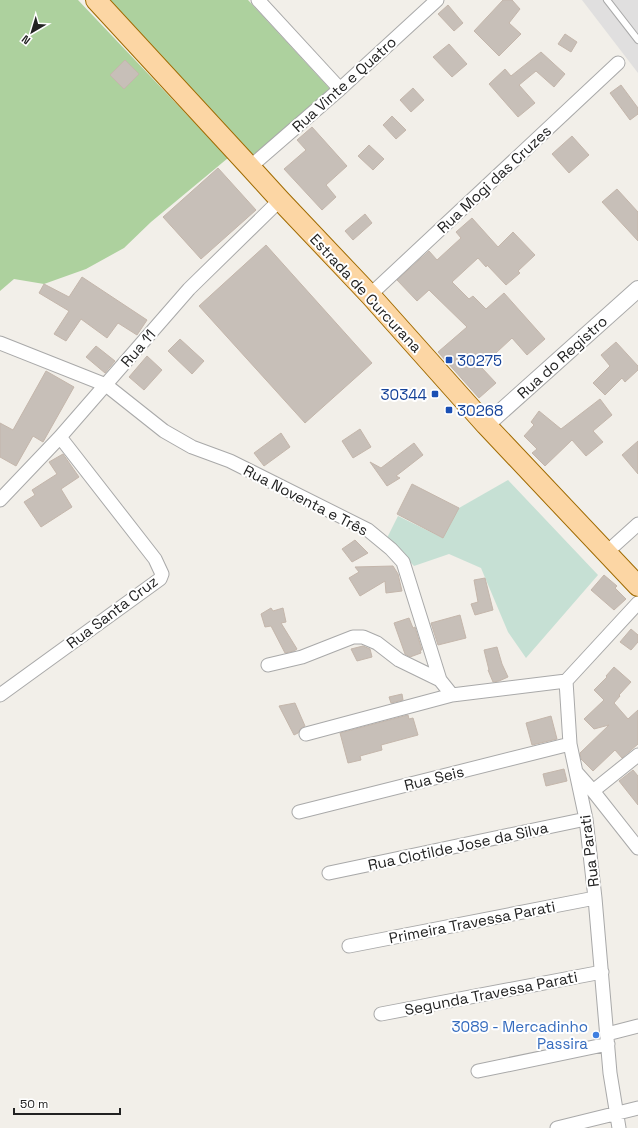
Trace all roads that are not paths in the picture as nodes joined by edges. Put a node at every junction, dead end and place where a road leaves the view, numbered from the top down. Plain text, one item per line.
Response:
1 (96, 0) edge
2 (258, 0) edge
3 (438, 0) edge
4 (607, 0) edge
5 (638, 40) edge
6 (618, 63) dead end
7 (340, 89) junction
8 (250, 167) junction
9 (280, 200) junction
10 (638, 289) edge
11 (370, 295) junction
12 (0, 343) edge
13 (106, 385) junction
14 (486, 425) junction
15 (60, 437) junction
16 (0, 500) edge
17 (638, 524) edge
18 (607, 552) junction
19 (638, 586) edge
20 (638, 603) edge
21 (268, 665) dead end
22 (440, 680) junction
23 (566, 681) junction
24 (0, 695) edge
25 (452, 695) junction
26 (306, 734) dead end
27 (570, 744) junction
28 (638, 755) edge
29 (577, 774) junction
30 (593, 791) junction
31 (299, 812) dead end
32 (586, 819) junction
33 (638, 848) edge
34 (330, 873) dead end
35 (595, 898) junction
36 (349, 946) dead end
37 (602, 972) junction
38 (381, 1014) dead end
39 (638, 1026) edge
40 (607, 1039) junction
41 (478, 1071) dead end
42 (638, 1108) edge
43 (616, 1114) junction
44 (557, 1128) edge
45 (619, 1128) edge

1 - 8 main road, Estrada de Curcurana
2 - 7 street
3 - 7 street, Rua Vinte e Quatro
4 - 5 lane
6 - 11 street, Rua Mogi das Cruzes
7 - 8 street, Rua Vinte e Quatro
8 - 9 main road, Estrada de Curcurana
9 - 11 main road, Estrada de Curcurana
9 - 13 street, Rua 11
10 - 14 street, Rua do Registro
11 - 14 main road, Estrada de Curcurana
12 - 13 street, Rua Noventa e Três
13 - 15 street, Rua 11
13 - 22 street, Rua Noventa e Três
14 - 18 main road, Estrada de Curcurana
15 - 16 street, Rua 11
15 - 24 street, Rua Santa Cruz
17 - 18 street
18 - 19 main road, Estrada de Curcurana
20 - 23 street
21 - 22 street
22 - 25 street, Rua Noventa e Três
23 - 25 street
23 - 27 street, Rua Parati
25 - 26 street
27 - 29 street, Rua Parati
27 - 31 street, Rua Seis
28 - 30 street
29 - 30 street
29 - 32 street, Rua Parati
30 - 33 street
32 - 34 street, Rua Clotilde Jose da Silva
32 - 35 street, Rua Parati
35 - 36 street, Primeira Travessa Parati
35 - 37 street, Rua Parati
37 - 38 street, Segunda Travessa Parati
37 - 40 street, Rua Parati
39 - 40 street
40 - 41 street
40 - 43 street, Rua Parati
42 - 43 street
43 - 44 street
43 - 45 street, Rua Parati

